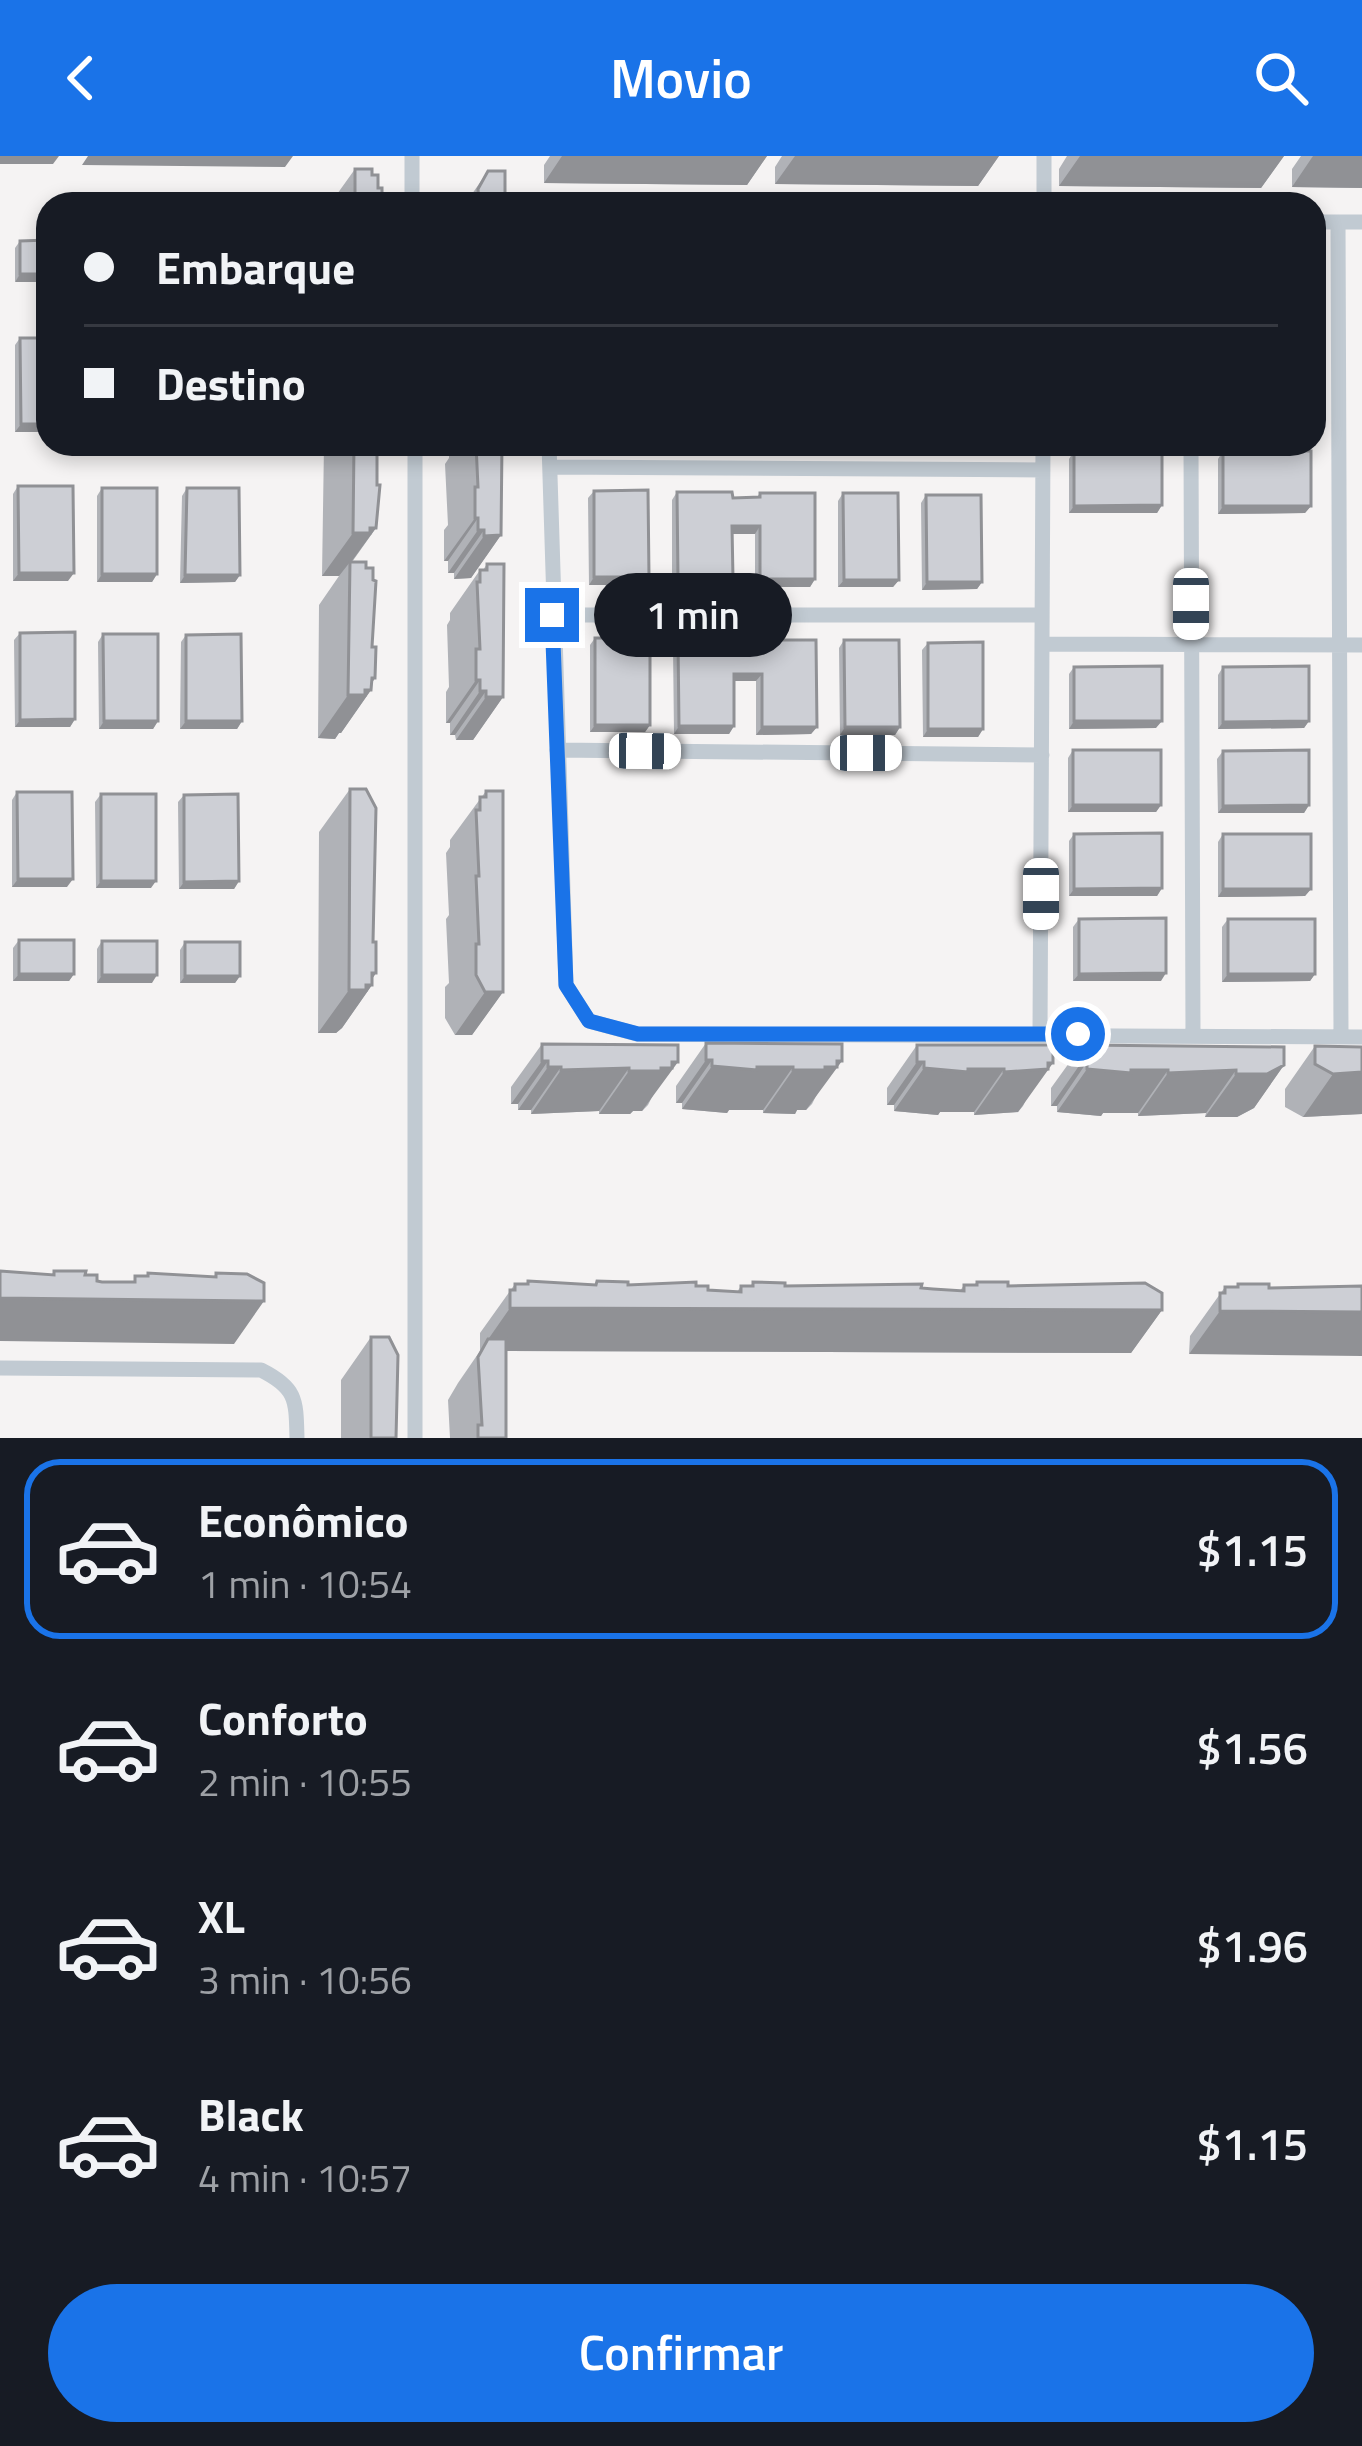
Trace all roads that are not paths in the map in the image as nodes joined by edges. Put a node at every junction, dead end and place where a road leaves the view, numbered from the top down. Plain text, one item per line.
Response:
1 (412, 156) edge
2 (1044, 156) edge
3 (412, 192) edge
4 (1044, 192) edge
5 (1326, 222) edge
6 (1338, 222) junction
7 (1362, 222) edge
8 (415, 456) edge
9 (550, 456) edge
10 (1043, 456) edge
11 (1191, 456) edge
12 (550, 467) junction
13 (1043, 470) junction
14 (552, 615) junction
15 (1042, 616) junction
16 (1042, 644) junction
17 (1192, 644) junction
18 (1340, 645) junction
19 (1362, 645) edge
20 (557, 750) junction
21 (1042, 755) junction
22 (1040, 1034) junction
23 (1193, 1035) junction
24 (1341, 1036) junction
25 (1362, 1037) edge
26 (0, 1368) edge
27 (298, 1438) edge
28 (415, 1438) edge

1 - 3 street
2 - 4 street
5 - 6 street
6 - 7 street
6 - 18 street
8 - 28 street
9 - 12 street
10 - 13 street
11 - 17 street
12 - 13 street
12 - 14 street
13 - 15 street
14 - 15 street
14 - 20 street
15 - 16 street
16 - 17 street
16 - 21 street
17 - 18 street
17 - 23 street
18 - 19 street
18 - 24 street
20 - 21 street
20 - 22 street
21 - 22 street
22 - 23 street
23 - 24 street
24 - 25 street
26 - 27 street

